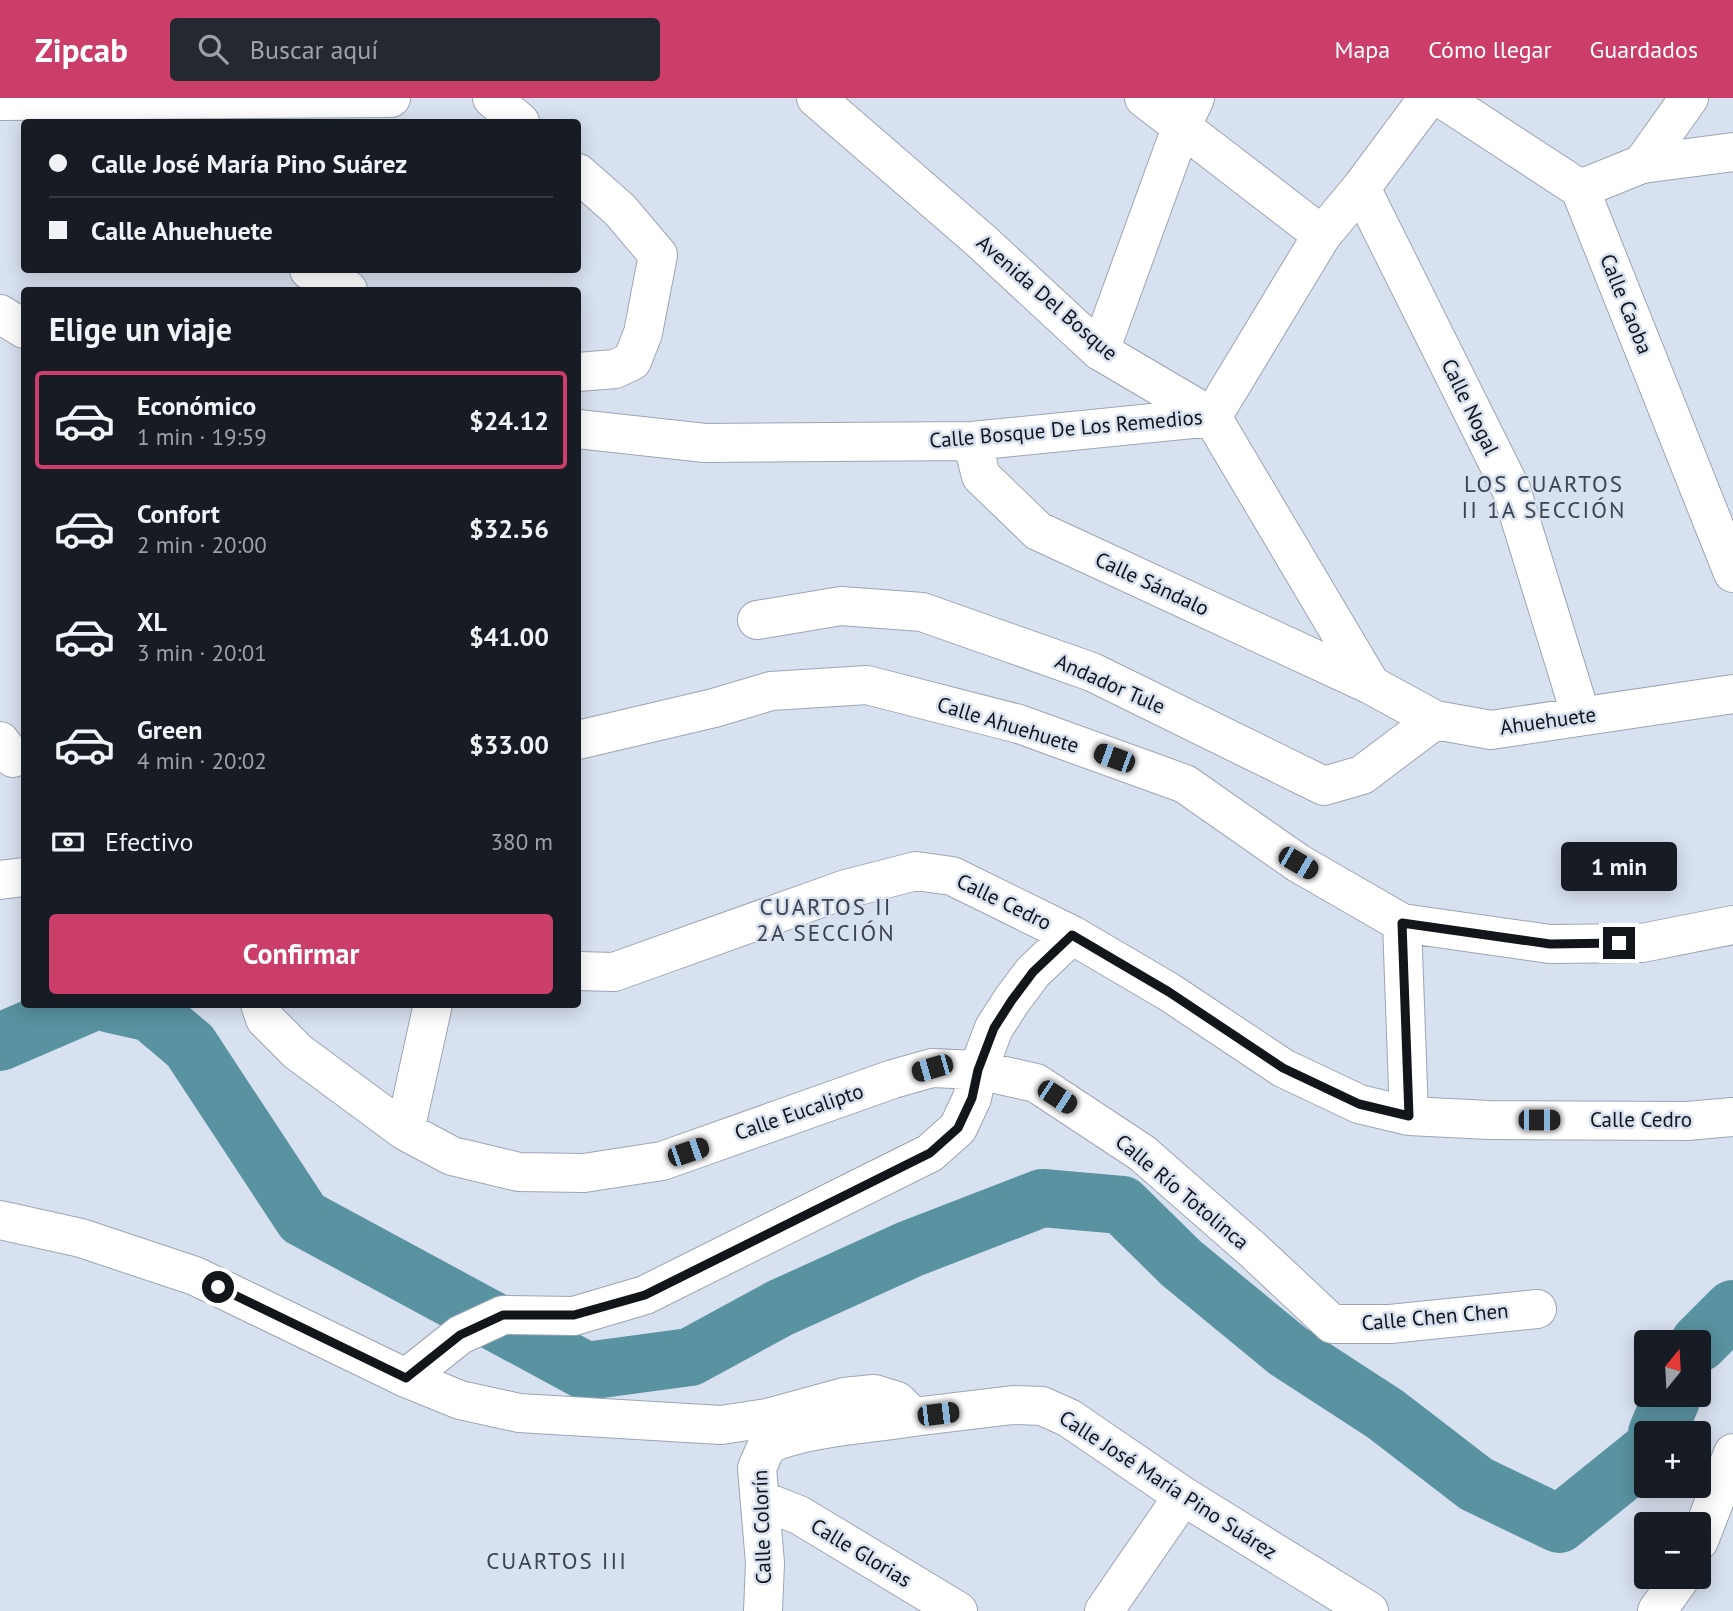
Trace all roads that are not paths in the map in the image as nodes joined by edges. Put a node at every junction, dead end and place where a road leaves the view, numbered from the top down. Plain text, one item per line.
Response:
1 (391, 98) edge
2 (492, 98) edge
3 (816, 98) edge
4 (1143, 98) edge
5 (1428, 98) edge
6 (1441, 98) edge
7 (1689, 98) edge
8 (0, 103) edge
9 (1188, 113) edge
10 (29, 119) edge
11 (516, 119) edge
12 (1733, 152) edge
13 (1642, 164) junction
14 (581, 176) edge
15 (1361, 187) junction
16 (1580, 189) junction
17 (1322, 235) junction
18 (315, 273) edge
19 (342, 287) edge
20 (0, 314) edge
21 (21, 327) edge
22 (1100, 351) junction
23 (581, 372) edge
24 (1212, 417) junction
25 (581, 429) edge
26 (972, 441) junction
27 (1733, 573) edge
28 (757, 620) dead end
29 (1371, 685) junction
30 (1733, 694) edge
31 (1581, 716) junction
32 (1434, 720) junction
33 (581, 739) edge
34 (21, 877) edge
35 (0, 880) edge
36 (1402, 923) junction
37 (1733, 925) edge
38 (1072, 935) junction
39 (581, 971) edge
40 (261, 1008) edge
41 (432, 1008) edge
42 (978, 1070) junction
43 (1409, 1116) junction
44 (1733, 1117) edge
45 (405, 1131) junction
46 (0, 1220) edge
47 (1537, 1309) dead end
48 (1332, 1324) joint
49 (406, 1378) junction
50 (913, 1417) junction
51 (766, 1445) joint
52 (1733, 1453) edge
53 (1183, 1496) junction
54 (761, 1500) junction
55 (1710, 1512) edge
56 (1673, 1589) edge
57 (763, 1611) edge
58 (958, 1611) edge
59 (1104, 1611) edge
60 (1369, 1611) edge
61 (1657, 1611) edge

1 - 8 street
2 - 11 street
3 - 22 street, Avenida Del Bosque
4 - 9 street
5 - 15 street, Calle Bosque De Los Remedios
6 - 16 street
7 - 13 street
8 - 10 street
9 - 17 street
9 - 22 street
12 - 13 street
13 - 16 street
14 - 23 street
15 - 17 street, Calle Bosque De Los Remedios
15 - 31 street, Calle Nogal
16 - 27 street, Calle Caoba
17 - 24 street, Calle Bosque De Los Remedios
18 - 19 street
20 - 21 street
22 - 24 street, Avenida Del Bosque
24 - 26 street, Calle Bosque De Los Remedios
24 - 29 street, Avenida Del Bosque
25 - 26 street, Calle Bosque De Los Remedios
26 - 29 street, Calle Sándalo
28 - 32 street, Andador Tule
29 - 32 street, Ahuehuete
30 - 31 street, Ahuehuete
31 - 32 street, Ahuehuete
33 - 36 street, Calle Ahuehuete
34 - 35 street
36 - 37 street, Calle Ahuehuete
36 - 43 street
38 - 39 street, Calle Cedro
38 - 42 street
38 - 43 street, Calle Cedro
40 - 45 street, Calle Eucalipto
41 - 45 street
42 - 45 street, Calle Eucalipto
42 - 48 street, Calle Río Totolinca
42 - 49 street
43 - 44 street, Calle Cedro
46 - 49 street
47 - 48 street, Calle Chen Chen
49 - 50 street
50 - 51 street, Calle José María Pino Suárez
50 - 53 street, Calle José María Pino Suárez
51 - 54 street, Calle Colorín
52 - 55 street
53 - 59 street
53 - 60 street, Calle José María Pino Suárez
54 - 57 street, Calle Colorín
54 - 58 street, Calle Glorias
56 - 61 street

